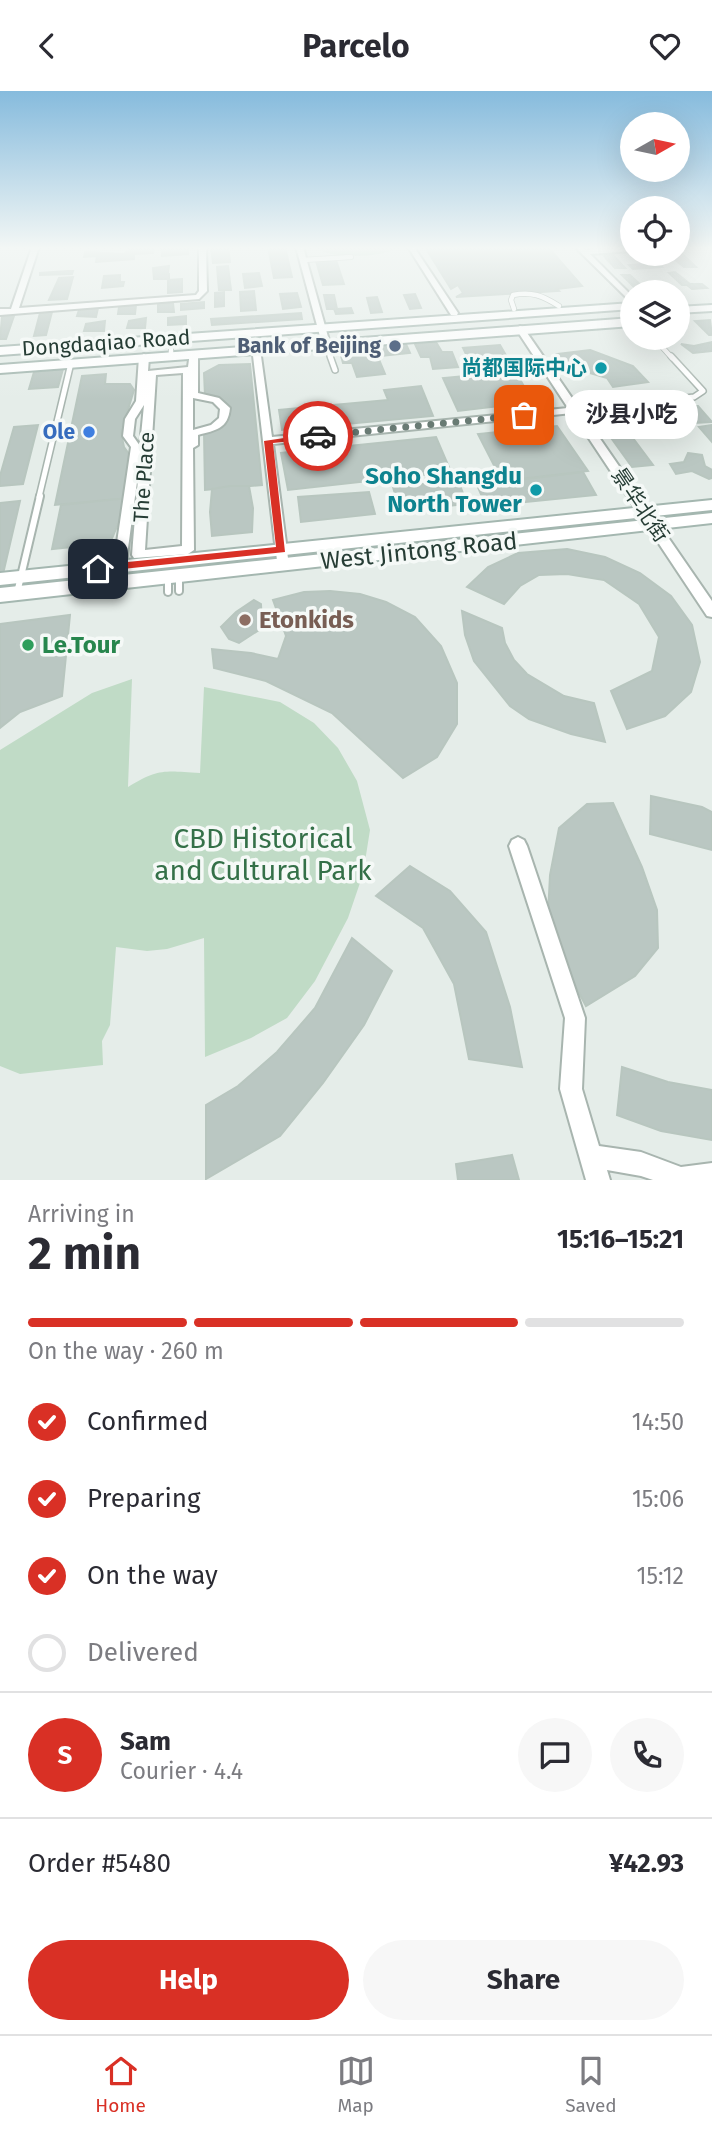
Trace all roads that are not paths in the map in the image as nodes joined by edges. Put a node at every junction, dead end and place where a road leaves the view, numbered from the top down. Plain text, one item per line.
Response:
1 (19, 298) edge
2 (194, 298) edge
3 (314, 298) edge
4 (443, 298) edge
5 (712, 300) edge
6 (690, 302) edge
7 (620, 303) edge
8 (620, 303) edge
9 (712, 308) edge
10 (690, 309) edge
11 (14, 311) junction
12 (0, 312) edge
13 (453, 313) junction
14 (620, 315) edge
15 (712, 316) edge
16 (690, 317) edge
17 (620, 323) edge
18 (443, 327) junction
19 (520, 330) junction
20 (323, 332) junction
21 (467, 333) junction
22 (0, 346) edge
23 (255, 349) junction
24 (665, 350) edge
25 (0, 351) edge
26 (176, 353) junction
27 (144, 357) junction
28 (0, 358) edge
29 (71, 363) junction
30 (0, 369) edge
31 (183, 370) junction
32 (335, 370) dead end
33 (163, 372) junction
34 (575, 410) junction
35 (268, 441) junction
36 (712, 505) edge
37 (650, 518) junction
38 (712, 519) edge
39 (282, 558) junction
40 (120, 563) dead end
41 (150, 566) junction
42 (183, 573) junction
43 (0, 579) edge
44 (13, 589) edge
45 (712, 612) edge
46 (518, 846) dead end
47 (591, 1156) junction
48 (712, 1175) edge
49 (598, 1180) edge

1 - 11 street
2 - 11 street
3 - 20 street
4 - 13 street
5 - 6 main road
7 - 13 main road
8 - 20 main road, Dongdaqiao Road
9 - 10 main road
11 - 12 street
13 - 20 main road
14 - 18 main road, Dongdaqiao Road
15 - 16 main road
17 - 19 main road
18 - 20 main road, Dongdaqiao Road
18 - 21 main road
19 - 21 main road
19 - 34 street, 景华北街
20 - 21 main road
20 - 22 main road
20 - 23 main road
20 - 25 main road, Dongdaqiao Road
20 - 26 main road, Dongdaqiao Road
20 - 32 lane
23 - 26 main road
23 - 35 street
24 - 34 lane
26 - 27 main road
26 - 28 main road, Dongdaqiao Road
26 - 31 street
26 - 33 street
26 - 42 street
27 - 29 main road
27 - 40 street
29 - 30 main road
29 - 44 lane
31 - 33 street
31 - 42 street, The Place
33 - 41 street, The Place
34 - 35 street
34 - 37 street, 景华北街
35 - 39 street
36 - 37 main road, West Jintong Road
37 - 38 main road, West Jintong Road
37 - 39 main road, West Jintong Road
37 - 45 street, 景华北街
39 - 42 main road, West Jintong Road
41 - 42 main road, West Jintong Road
41 - 42 street
41 - 44 main road, West Jintong Road
43 - 44 main road, West Jintong Road
46 - 47 street
47 - 48 street
47 - 49 street

